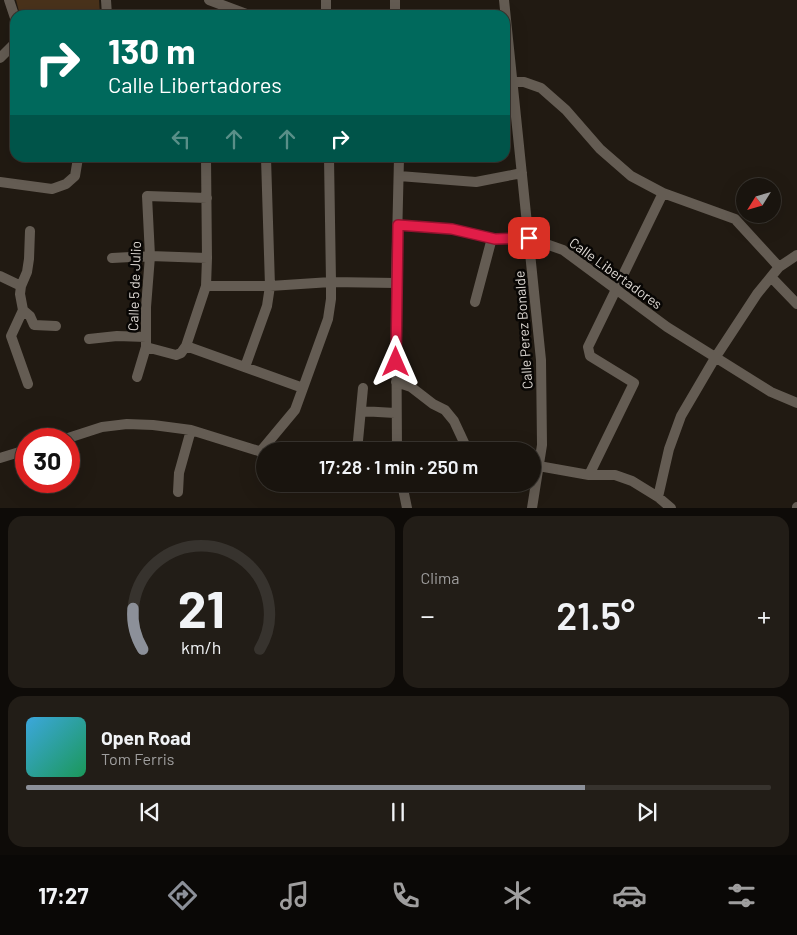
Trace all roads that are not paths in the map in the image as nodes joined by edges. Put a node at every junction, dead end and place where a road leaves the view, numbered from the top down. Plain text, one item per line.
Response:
1 (209, 0) edge
2 (221, 4) junction
3 (219, 10) edge
4 (236, 10) edge
5 (10, 48) edge
6 (0, 58) edge
7 (510, 58) edge
8 (513, 82) junction
9 (77, 162) edge
10 (206, 162) edge
11 (266, 162) edge
12 (329, 162) edge
13 (399, 162) edge
14 (522, 173) junction
15 (399, 176) junction
16 (0, 182) edge
17 (663, 193) junction
18 (207, 198) junction
19 (398, 225) junction
20 (30, 230) dead end
21 (492, 238) junction
22 (529, 238) junction
23 (797, 254) edge
24 (150, 256) junction
25 (112, 258) dead end
26 (207, 258) junction
27 (779, 268) junction
28 (0, 276) edge
29 (771, 277) junction
30 (331, 282) junction
31 (396, 283) junction
32 (21, 286) junction
33 (206, 286) junction
34 (270, 286) junction
35 (616, 289) junction
36 (476, 302) dead end
37 (797, 304) edge
38 (23, 310) junction
39 (56, 326) dead end
40 (89, 339) dead end
41 (146, 342) junction
42 (186, 346) junction
43 (716, 358) junction
44 (246, 367) junction
45 (137, 377) dead end
46 (396, 382) junction
47 (28, 384) dead end
48 (303, 388) junction
49 (363, 388) dead end
50 (797, 403) edge
51 (361, 411) junction
52 (395, 413) junction
53 (191, 430) junction
54 (80, 434) edge
55 (270, 442) edge
56 (358, 442) edge
57 (396, 442) edge
58 (464, 442) edge
59 (541, 448) edge
60 (256, 451) edge
61 (15, 453) edge
62 (0, 458) edge
63 (541, 467) edge
64 (589, 475) junction
65 (178, 492) dead end
66 (404, 492) edge
67 (534, 492) edge
68 (658, 497) junction
69 (407, 508) edge
70 (532, 508) edge
71 (671, 508) edge

1 - 2 street
2 - 3 street
2 - 4 street
5 - 6 street
7 - 8 street, Calle Perez Bonalde
8 - 14 street, Calle Perez Bonalde
8 - 17 street
9 - 16 street
10 - 18 street
11 - 34 street
12 - 30 street
13 - 15 street
14 - 15 street
14 - 22 street, Calle Perez Bonalde
15 - 19 street
17 - 27 street
17 - 35 street
18 - 24 street, Calle 5 de Julio
18 - 26 street
19 - 21 street, Calle Libertadores
19 - 31 street
20 - 32 street
21 - 22 street, Calle Libertadores
21 - 36 street
22 - 35 street, Calle Libertadores
22 - 59 street, Calle Perez Bonalde
23 - 27 street
24 - 25 street
24 - 26 street
24 - 41 street, Calle 5 de Julio
26 - 33 street
27 - 29 street
28 - 32 street
29 - 37 street
29 - 43 street
30 - 31 street
30 - 34 street
30 - 48 street
31 - 46 street
32 - 38 street
33 - 34 street
33 - 42 street
34 - 44 street
35 - 43 street, Calle Libertadores
35 - 64 street
38 - 39 street
38 - 47 street
40 - 41 street
41 - 42 street
41 - 45 street, Calle 5 de Julio
42 - 44 street
43 - 50 street, Calle Libertadores
43 - 68 street
44 - 48 street
46 - 52 street
46 - 58 street
48 - 55 street
49 - 51 street
51 - 52 street
51 - 56 street
52 - 57 street
53 - 54 street
53 - 60 street
53 - 65 street
61 - 62 street
63 - 64 street
64 - 68 street
66 - 69 street
67 - 70 street, Calle Perez Bonalde
68 - 71 street

